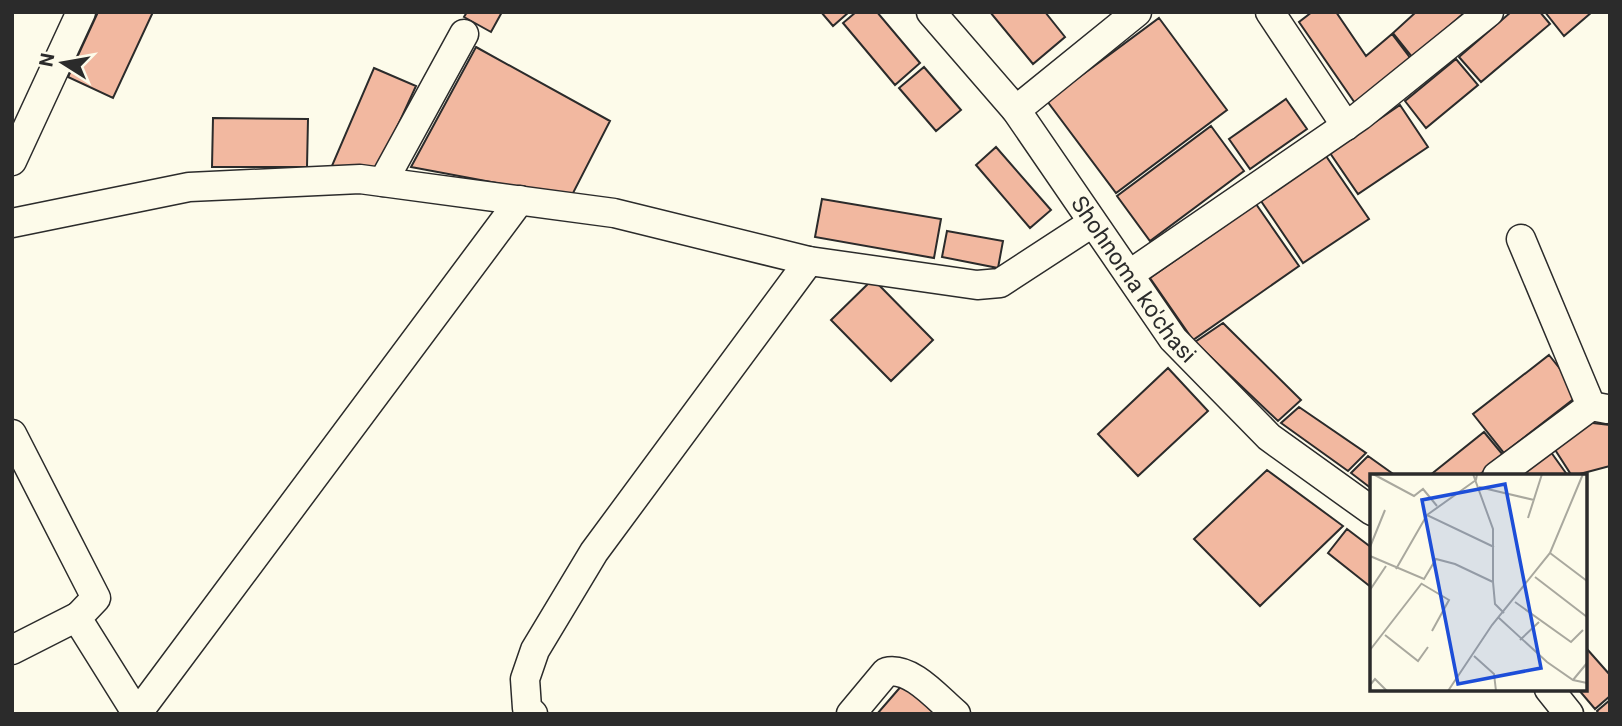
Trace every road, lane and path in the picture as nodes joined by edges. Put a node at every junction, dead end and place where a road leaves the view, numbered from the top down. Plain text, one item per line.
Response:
1 (81, 12) edge
2 (931, 12) edge
3 (1137, 12) edge
4 (1270, 12) edge
5 (1489, 12) edge
6 (464, 34) dead end
7 (1016, 110) junction
8 (1346, 126) junction
9 (12, 161) edge
10 (383, 182) junction
11 (520, 200) junction
12 (12, 223) edge
13 (1092, 223) junction
14 (1521, 239) dead end
15 (809, 261) junction
16 (1129, 274) junction
17 (1600, 408) edge
18 (12, 433) edge
19 (1500, 474) edge
20 (1370, 510) edge
21 (79, 616) junction
22 (12, 650) edge
23 (1551, 691) edge
24 (137, 714) edge
25 (533, 714) edge
26 (851, 714) edge
27 (956, 714) edge
28 (1569, 714) edge

1 - 9 street
2 - 7 street, Shohnoma ko'chasi
3 - 7 street
4 - 8 street
5 - 8 street
6 - 10 street
7 - 13 street, Shohnoma ko'chasi
8 - 16 street
10 - 11 street
10 - 12 street
11 - 15 street
11 - 24 street
13 - 15 street
13 - 16 street, Shohnoma ko'chasi
14 - 17 street
15 - 25 street
16 - 20 street, Shohnoma ko'chasi
17 - 19 street
18 - 21 street
21 - 22 street
21 - 24 street
23 - 28 street
26 - 27 street

